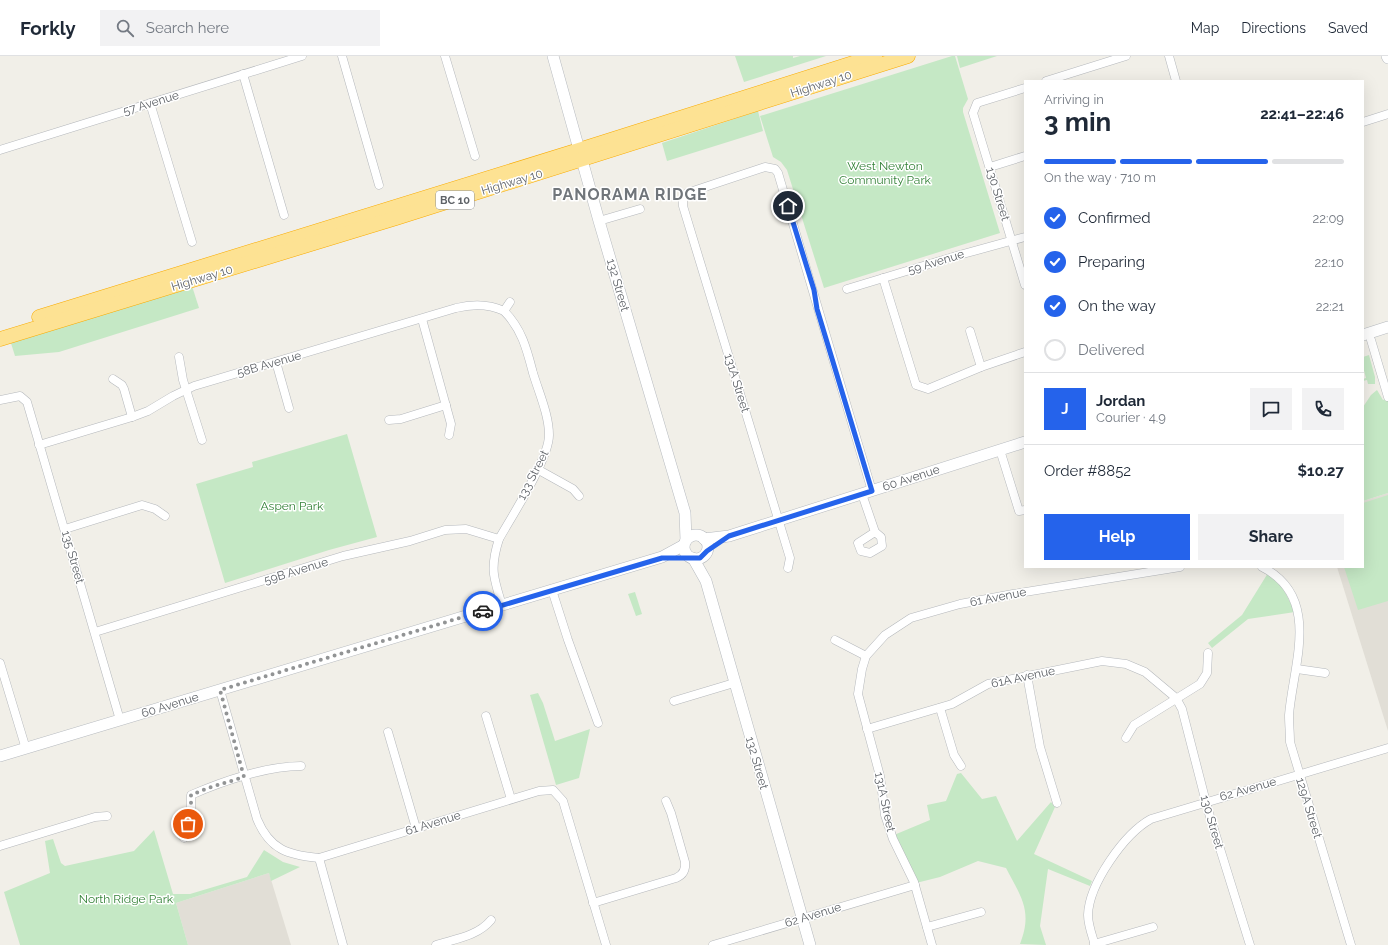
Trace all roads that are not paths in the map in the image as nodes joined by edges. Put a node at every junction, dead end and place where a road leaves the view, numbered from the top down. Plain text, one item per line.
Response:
1 (302, 56) edge
2 (342, 56) edge
3 (446, 56) edge
4 (553, 56) edge
5 (875, 56) edge
6 (908, 56) edge
7 (1126, 56) edge
8 (1169, 56) edge
9 (243, 74) junction
10 (1049, 80) edge
11 (1176, 80) edge
12 (1024, 88) edge
13 (150, 103) junction
14 (1388, 114) edge
15 (1364, 122) edge
16 (0, 150) edge
17 (581, 155) junction
18 (475, 156) dead end
19 (1024, 156) edge
20 (990, 167) junction
21 (379, 185) dead end
22 (640, 209) dead end
23 (284, 214) dead end
24 (599, 221) junction
25 (1024, 237) edge
26 (1012, 241) junction
27 (192, 242) dead end
28 (883, 278) junction
29 (1024, 282) edge
30 (847, 289) dead end
31 (510, 302) dead end
32 (504, 311) junction
33 (422, 319) junction
34 (1388, 327) edge
35 (0, 329) edge
36 (970, 331) dead end
37 (1367, 338) edge
38 (0, 339) edge
39 (1024, 352) edge
40 (179, 357) dead end
41 (276, 362) junction
42 (981, 367) junction
43 (113, 379) dead end
44 (186, 390) junction
45 (1388, 397) edge
46 (0, 400) edge
47 (446, 406) junction
48 (288, 408) dead end
49 (132, 417) junction
50 (388, 420) dead end
51 (449, 435) dead end
52 (202, 440) dead end
53 (1024, 442) edge
54 (39, 445) junction
55 (1000, 450) junction
56 (537, 470) junction
57 (867, 492) junction
58 (579, 496) dead end
59 (1022, 511) edge
60 (685, 513) junction
61 (165, 516) dead end
62 (779, 520) junction
63 (65, 529) junction
64 (874, 532) dead end
65 (729, 536) junction
66 (703, 538) junction
67 (499, 539) junction
68 (685, 542) junction
69 (706, 552) junction
70 (662, 558) junction
71 (691, 558) junction
72 (788, 568) dead end
73 (1174, 568) edge
74 (1268, 568) edge
75 (706, 581) junction
76 (552, 590) junction
77 (502, 605) junction
78 (95, 632) junction
79 (835, 640) dead end
80 (1208, 653) dead end
81 (866, 656) junction
82 (0, 663) edge
83 (1297, 669) junction
84 (1325, 673) dead end
85 (1027, 675) junction
86 (734, 683) junction
87 (220, 690) junction
88 (1176, 698) junction
89 (674, 701) dead end
90 (940, 708) junction
91 (486, 716) dead end
92 (120, 720) junction
93 (598, 723) dead end
94 (867, 729) junction
95 (388, 732) dead end
96 (1126, 738) dead end
97 (1388, 748) edge
98 (26, 749) junction
99 (0, 756) edge
100 (301, 766) dead end
101 (961, 766) dead end
102 (1299, 774) junction
103 (244, 777) junction
104 (511, 799) junction
105 (1206, 801) junction
106 (666, 802) dead end
107 (1057, 803) dead end
108 (107, 816) dead end
109 (416, 828) junction
110 (184, 838) dead end
111 (0, 846) edge
112 (319, 858) junction
113 (915, 885) junction
114 (593, 903) junction
115 (981, 912) dead end
116 (802, 918) junction
117 (491, 920) dead end
118 (927, 927) junction
119 (1153, 927) dead end
120 (1095, 944) edge
121 (343, 945) edge
122 (436, 945) edge
123 (606, 945) edge
124 (712, 945) edge
125 (810, 945) edge
126 (932, 945) edge
127 (1250, 945) edge
128 (1351, 945) edge

1 - 9 street, 57 Avenue
2 - 21 street
3 - 18 street
4 - 17 street, 132 Street
5 - 17 highway, Highway 10 / BC 10
6 - 17 highway, Highway 10 / BC 10
7 - 10 street
8 - 11 street
9 - 13 street, 57 Avenue
9 - 23 street
12 - 20 street, 130 Street
13 - 16 street, 57 Avenue
13 - 27 street
14 - 15 street
17 - 24 street, 132 Street
17 - 35 highway, Highway 10 / BC 10
17 - 38 highway, Highway 10 / BC 10
19 - 20 street
20 - 26 street, 130 Street
22 - 24 street
24 - 60 street, 132 Street
25 - 26 street, 59 Avenue
26 - 28 street, 59 Avenue
26 - 29 street, 130 Street
28 - 30 street, 59 Avenue
28 - 42 street
31 - 32 street
32 - 33 street, 58B Avenue
32 - 56 street, 133 Street
33 - 41 street, 58B Avenue
33 - 47 street
34 - 37 street
36 - 42 street
37 - 45 street
39 - 42 street
40 - 44 street
41 - 44 street, 58B Avenue
41 - 48 street
43 - 49 street
44 - 49 street, 58B Avenue
44 - 52 street
46 - 54 street, 135 Street
47 - 50 street
47 - 51 street
49 - 54 street, 58B Avenue
53 - 55 street, 60 Avenue
54 - 63 street, 135 Street
55 - 57 street, 60 Avenue
55 - 59 street
56 - 58 street
56 - 67 street, 133 Street
57 - 62 street, 60 Avenue
57 - 62 street, 131A Street
57 - 64 street
60 - 66 street, 132 Street
60 - 68 street, 132 Street
61 - 63 street
62 - 65 street, 60 Avenue
62 - 72 street, 131A Street
63 - 78 street, 135 Street
65 - 66 street, 60 Avenue
65 - 69 street, 60 Avenue
66 - 68 street
66 - 69 street
67 - 77 street, 133 Street
67 - 78 street, 59B Avenue
68 - 70 street, 60 Avenue
68 - 71 street
69 - 71 street
69 - 75 street, 132 Street
70 - 71 street, 60 Avenue
70 - 76 street, 60 Avenue
71 - 75 street, 132 Street
73 - 81 street, 61 Avenue
74 - 83 street, 129A Street
75 - 86 street, 132 Street
76 - 77 street, 60 Avenue
76 - 93 street
77 - 87 street, 60 Avenue
78 - 92 street, 135 Street
79 - 81 street
80 - 88 street
81 - 94 street, 131A Street
82 - 98 street
83 - 84 street
83 - 102 street, 129A Street
85 - 88 street, 61A Avenue
85 - 90 street, 61A Avenue
85 - 107 street
86 - 89 street
86 - 116 street, 132 Street
87 - 92 street, 60 Avenue
87 - 103 street
88 - 96 street
88 - 105 street, 130 Street
90 - 94 street, 61A Avenue
90 - 101 street
91 - 104 street
92 - 98 street, 60 Avenue
94 - 113 street, 131A Street
95 - 109 street
97 - 102 street, 62 Avenue
98 - 99 street, 60 Avenue
100 - 103 street
102 - 105 street, 62 Avenue
102 - 128 street, 129A Street
103 - 110 street
103 - 112 street
104 - 109 street, 61 Avenue
104 - 114 street, 61 Avenue
105 - 120 street, 62 Avenue
105 - 127 street, 130 Street
106 - 114 street
108 - 111 street
109 - 112 street, 61 Avenue
112 - 121 street
113 - 116 street, 62 Avenue
113 - 118 street, 131A Street
114 - 123 street
115 - 118 street
116 - 124 street, 62 Avenue
116 - 125 street, 132 Street
117 - 122 street
118 - 126 street, 131A Street
119 - 120 street

